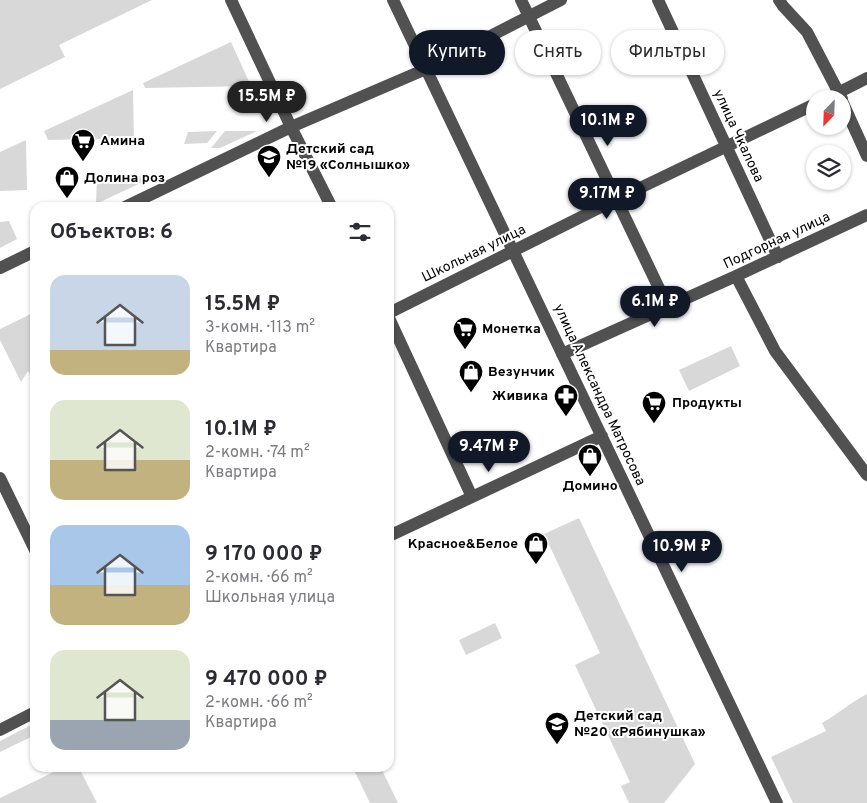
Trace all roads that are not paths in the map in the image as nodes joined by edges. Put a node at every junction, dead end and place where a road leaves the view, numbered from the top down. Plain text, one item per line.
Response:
1 (231, 0) edge
2 (393, 0) edge
3 (521, 0) edge
4 (562, 0) edge
5 (658, 0) edge
6 (779, 0) edge
7 (529, 16) junction
8 (502, 30) edge
9 (409, 33) edge
10 (412, 75) edge
11 (429, 75) edge
12 (867, 78) edge
13 (837, 90) edge
14 (851, 90) edge
15 (806, 108) edge
16 (851, 120) edge
17 (291, 127) junction
18 (726, 146) junction
19 (867, 156) edge
20 (617, 199) junction
21 (135, 202) edge
22 (329, 202) edge
23 (867, 215) edge
24 (514, 252) junction
25 (30, 253) edge
26 (778, 257) junction
27 (0, 268) edge
28 (736, 276) junction
29 (668, 307) junction
30 (394, 311) edge
31 (394, 329) edge
32 (562, 354) junction
33 (602, 436) junction
34 (867, 475) edge
35 (0, 478) edge
36 (472, 497) junction
37 (394, 534) edge
38 (30, 540) edge
39 (30, 715) edge
40 (0, 730) edge
41 (777, 803) edge

1 - 17 street
2 - 9 street, улица Александра Матросова
3 - 7 street
4 - 7 street
5 - 18 street, улица Чкалова
6 - 13 street
7 - 8 street
7 - 20 street
10 - 17 street
11 - 24 street, улица Александра Матросова
12 - 14 street
15 - 18 street, Школьная улица
16 - 19 street
17 - 21 street
17 - 22 street
18 - 20 street, Школьная улица
18 - 26 street, улица Чкалова
20 - 24 street, Школьная улица
20 - 29 street
23 - 26 street, Подгорная улица
24 - 30 street, Школьная улица
24 - 32 street, улица Александра Матросова
25 - 27 street
26 - 28 street, Подгорная улица
28 - 29 street, Подгорная улица
28 - 34 street
29 - 32 street, Подгорная улица
31 - 36 street
32 - 33 street, улица Александра Матросова
33 - 36 street
33 - 41 street, улица Александра Матросова
35 - 38 street
36 - 37 street
39 - 40 street

